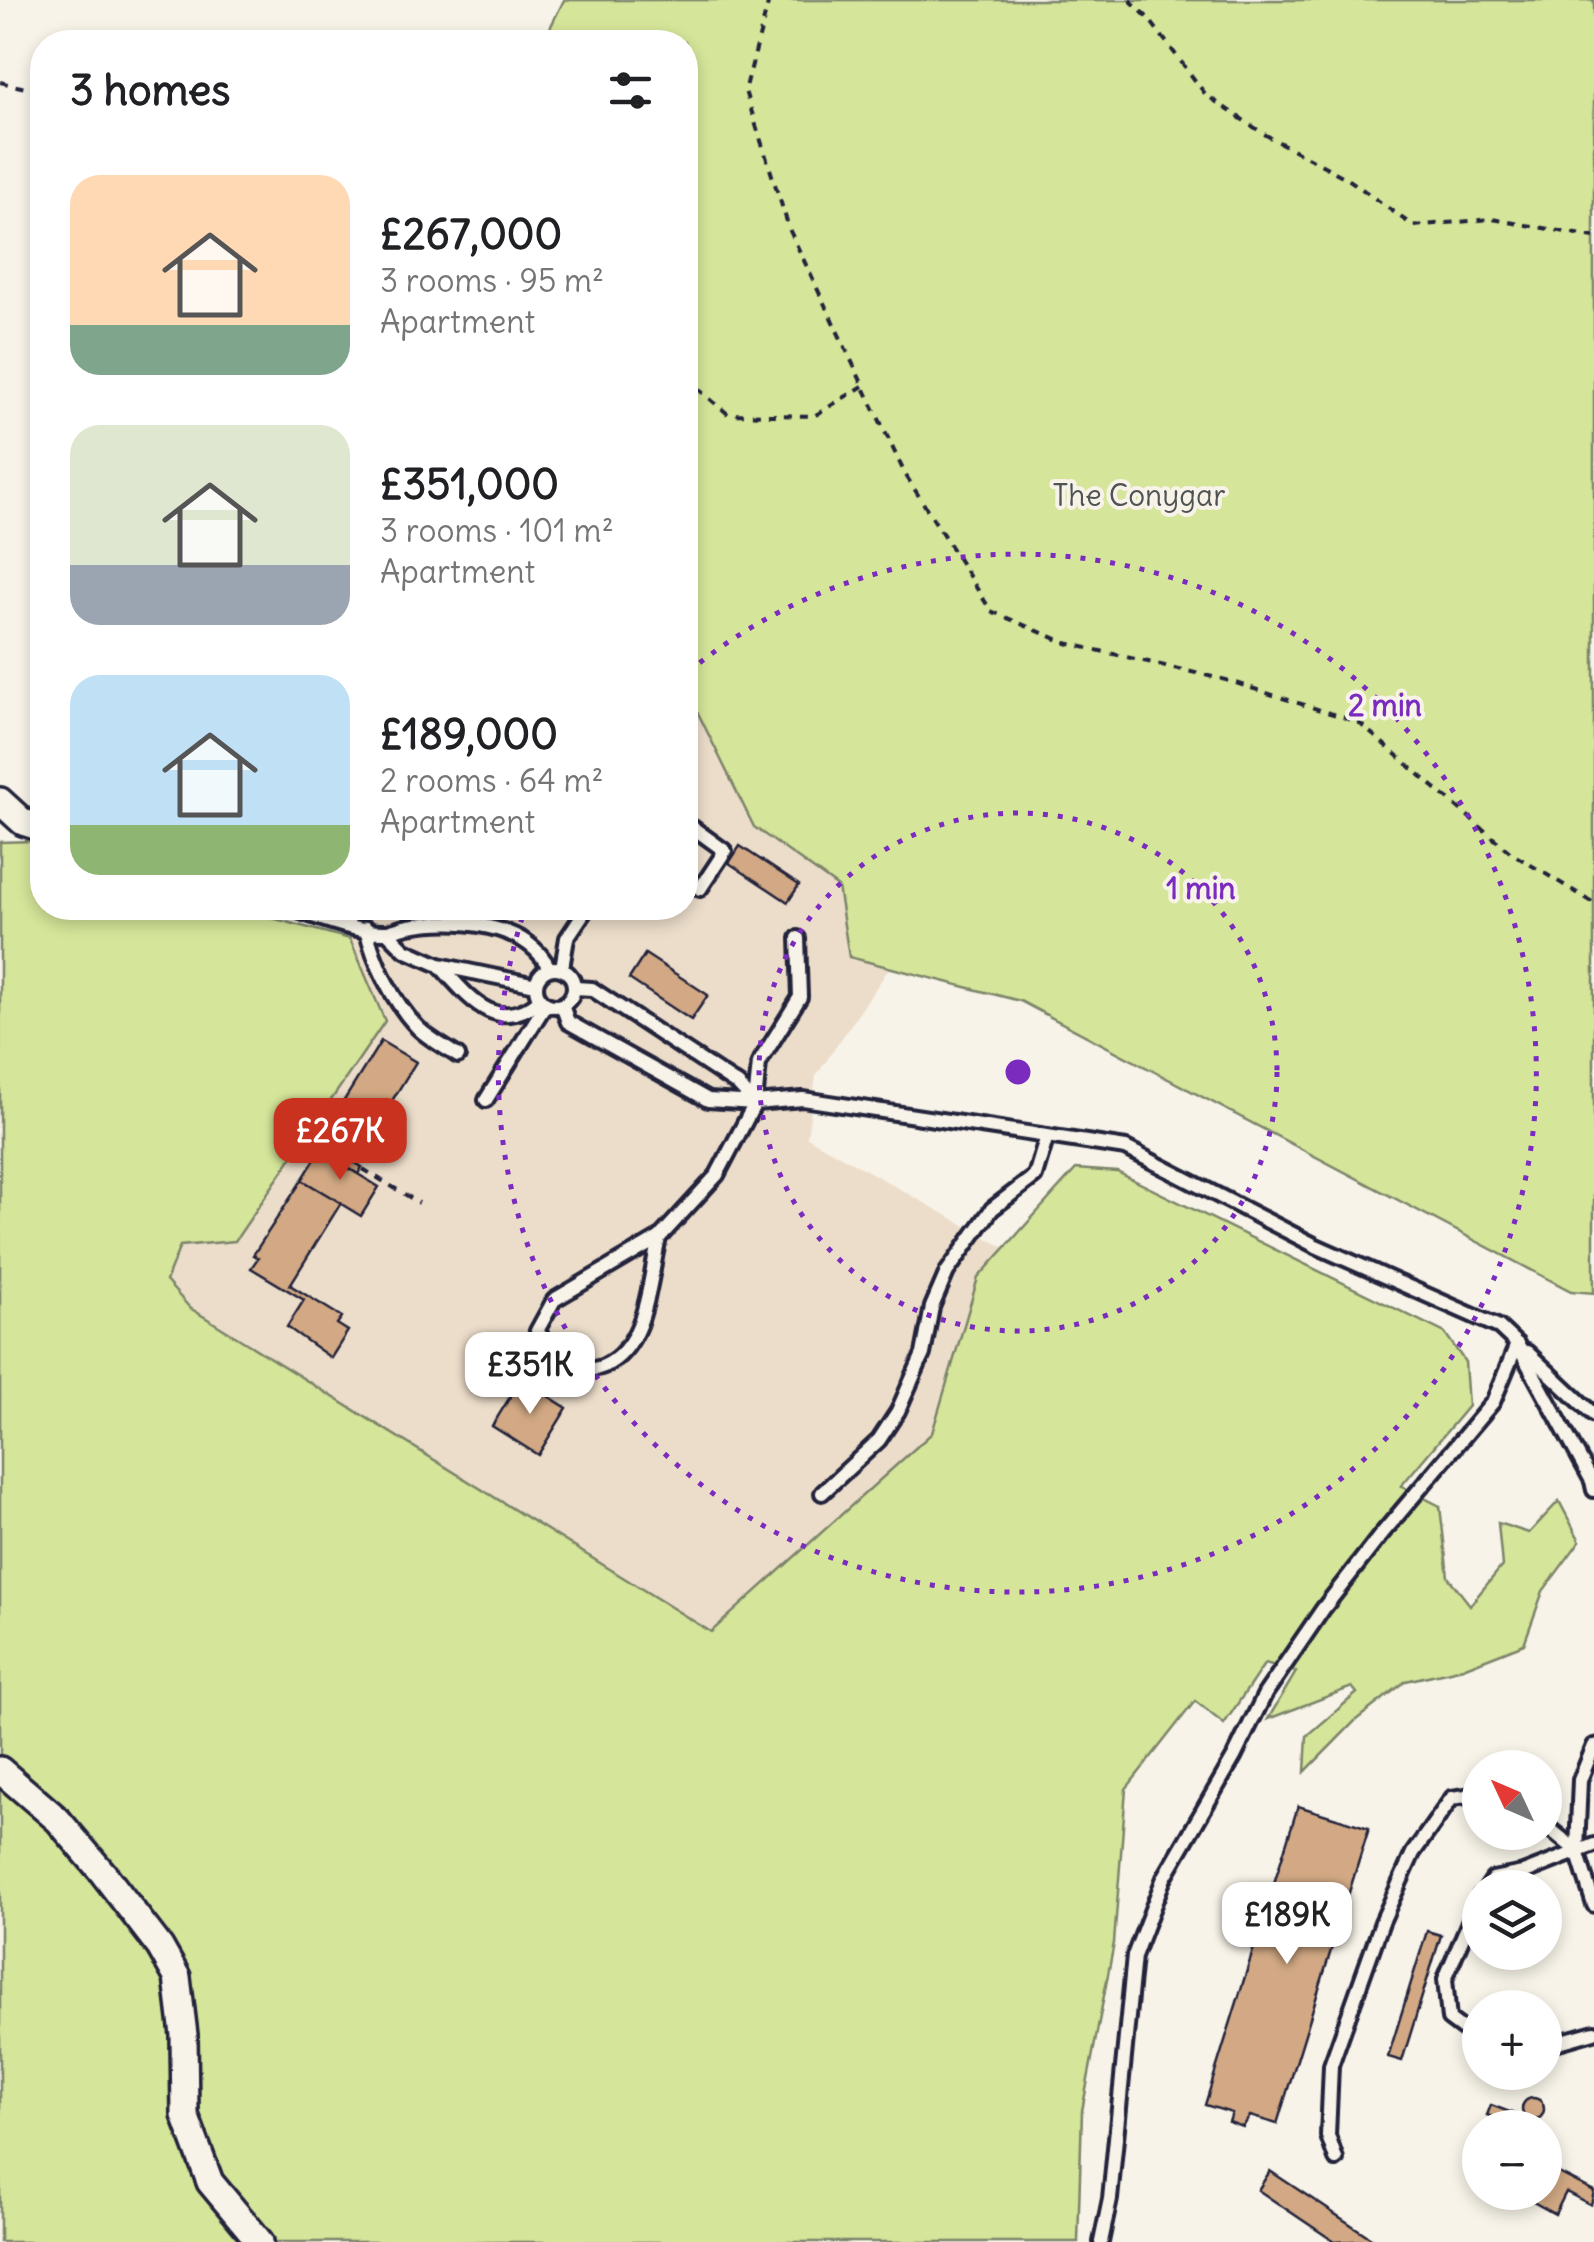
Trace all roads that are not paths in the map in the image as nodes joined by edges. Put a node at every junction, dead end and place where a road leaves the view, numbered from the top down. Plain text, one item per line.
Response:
1 (0, 801) edge
2 (30, 824) edge
3 (698, 831) edge
4 (700, 888) dead end
5 (329, 920) edge
6 (348, 920) edge
7 (579, 920) edge
8 (346, 925) junction
9 (366, 928) junction
10 (387, 932) junction
11 (798, 938) dead end
12 (439, 965) junction
13 (556, 968) junction
14 (575, 988) junction
15 (540, 996) junction
16 (562, 1005) junction
17 (458, 1056) dead end
18 (486, 1100) dead end
19 (755, 1102) junction
20 (1047, 1136) junction
21 (659, 1238) junction
22 (1518, 1344) junction
23 (1594, 1414) edge
24 (1594, 1490) edge
25 (822, 1493) dead end
26 (1594, 1746) edge
27 (0, 1770) edge
28 (1462, 1797) edge
29 (1562, 1839) edge
30 (1594, 1846) edge
31 (1577, 1851) junction
32 (1530, 1870) edge
33 (1594, 1905) edge
34 (1462, 1939) edge
35 (1462, 2029) edge
36 (1594, 2032) edge
37 (1562, 2041) edge
38 (1336, 2159) dead end
39 (260, 2242) edge
40 (1102, 2242) edge

1 - 2 street
3 - 4 lane
5 - 8 lane
6 - 8 lane
7 - 13 lane
8 - 9 lane
9 - 10 lane
9 - 17 lane
10 - 12 lane
10 - 13 lane
11 - 19 lane
12 - 15 lane
12 - 15 lane
13 - 14 lane
13 - 15 lane
14 - 16 lane
14 - 19 lane
15 - 16 lane
15 - 18 lane
16 - 19 lane
19 - 20 lane
19 - 21 lane
20 - 22 lane
20 - 25 lane
21 - 21 lane
22 - 23 lane
22 - 24 lane
22 - 40 lane
26 - 31 lane
27 - 39 street
28 - 38 lane
29 - 31 lane
30 - 31 lane
31 - 32 lane
31 - 33 lane
34 - 35 lane
36 - 37 lane

